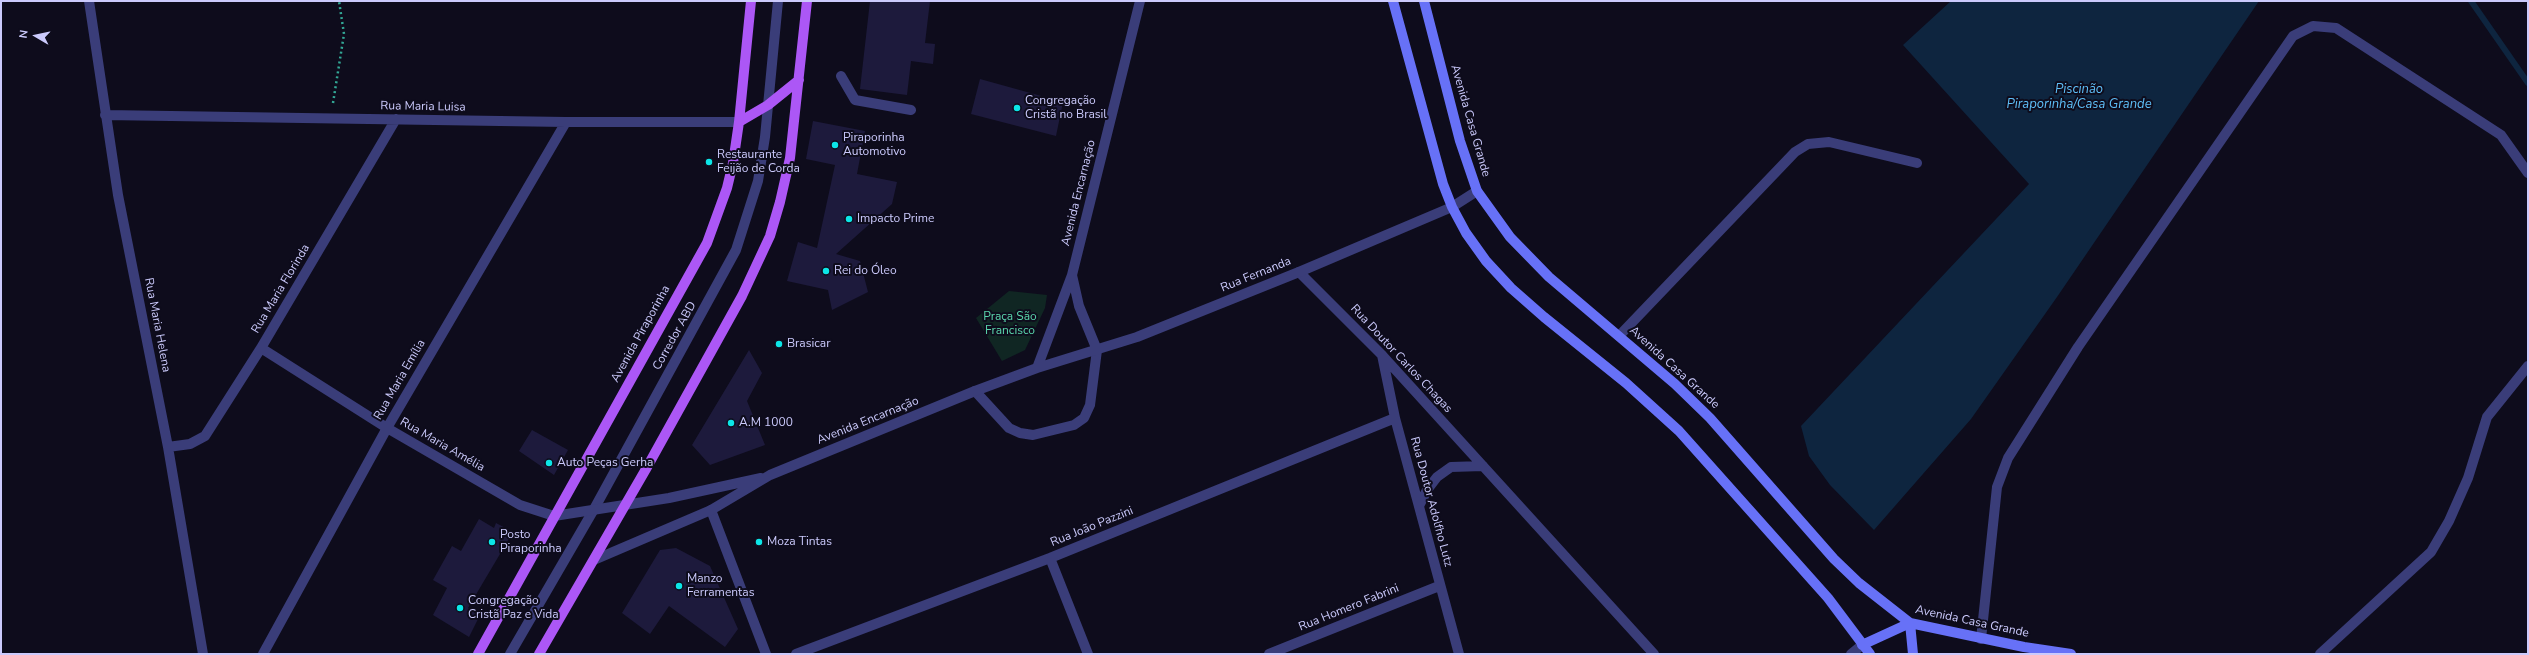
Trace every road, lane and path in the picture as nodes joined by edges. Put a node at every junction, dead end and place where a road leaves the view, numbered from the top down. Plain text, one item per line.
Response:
1 (89, 1) edge
2 (339, 1) edge
3 (751, 1) edge
4 (778, 1) edge
5 (807, 1) edge
6 (1140, 1) edge
7 (1393, 1) edge
8 (1424, 1) edge
9 (841, 76) dead end
10 (799, 80) junction
11 (768, 106) junction
12 (911, 110) dead end
13 (106, 115) junction
14 (330, 119) junction
15 (396, 119) junction
16 (566, 122) junction
17 (739, 122) junction
18 (1917, 163) dead end
19 (2528, 173) edge
20 (1478, 191) junction
21 (1452, 207) junction
22 (1299, 272) junction
23 (1072, 275) junction
24 (1619, 336) junction
25 (261, 348) junction
26 (1097, 350) junction
27 (1382, 355) junction
28 (2528, 366) edge
29 (1037, 368) junction
30 (975, 391) junction
31 (1395, 418) junction
32 (387, 428) junction
33 (168, 447) junction
34 (1483, 466) junction
35 (770, 475) junction
36 (625, 505) junction
37 (1419, 506) junction
38 (711, 510) junction
39 (593, 511) junction
40 (554, 516) junction
41 (1050, 558) junction
42 (594, 560) junction
43 (1439, 586) junction
44 (1910, 623) junction
45 (1981, 638) junction
46 (1862, 645) junction
47 (203, 654) edge
48 (263, 654) edge
49 (478, 654) edge
50 (510, 654) edge
51 (539, 654) edge
52 (766, 654) edge
53 (796, 654) edge
54 (1088, 654) edge
55 (1269, 654) edge
56 (1459, 654) edge
57 (1654, 654) edge
58 (1850, 654) edge
59 (1870, 654) edge
60 (1913, 654) edge
61 (2071, 654) edge
62 (2320, 654) edge

1 - 13 street, Rua Maria Helena
2 - 14 path
3 - 17 main road, Avenida Piraporinha
4 - 11 street, Corredor ABD
5 - 10 main road
6 - 23 street, Avenida Encarnação
7 - 21 main road
8 - 20 main road, Avenida Casa Grande
9 - 12 street
10 - 11 main road
10 - 36 main road
11 - 17 main road
11 - 39 street, Corredor ABD
13 - 14 street, Rua Maria Luisa
13 - 33 street, Rua Maria Helena
14 - 15 street, Rua Maria Luisa
15 - 16 street, Rua Maria Luisa
15 - 25 street, Rua Maria Florinda
16 - 17 street, Rua Maria Luisa
16 - 32 street, Rua Maria Emília
17 - 40 main road, Avenida Piraporinha
18 - 24 street
19 - 45 street
20 - 21 street, Rua Fernanda
20 - 24 main road, Avenida Casa Grande
21 - 22 street, Rua Fernanda
21 - 46 main road
22 - 26 street, Rua Fernanda
22 - 27 street, Rua Doutor Carlos Chagas
23 - 26 street, Avenida Encarnação
23 - 29 street, Avenida Encarnação
24 - 44 main road, Avenida Casa Grande
25 - 32 street, Rua Maria Amélia
25 - 33 street, Rua Maria Florinda
26 - 29 street, Rua Fernanda
26 - 30 street, Avenida Encarnação
27 - 31 street, Rua Doutor Adolfho Lutz
27 - 34 street, Rua Doutor Carlos Chagas
28 - 62 street
29 - 30 street, Avenida Encarnação
30 - 35 street, Avenida Encarnação
31 - 37 street, Rua Doutor Adolfho Lutz
31 - 41 street, Rua João Pazzini
32 - 40 street, Rua Maria Amélia
32 - 48 street, Rua Maria Emília
33 - 47 street, Rua Maria Helena
34 - 37 street
34 - 57 street, Rua Doutor Carlos Chagas
35 - 36 street, Avenida Encarnação
35 - 38 street, Avenida Encarnação
36 - 39 street, Avenida Encarnação
36 - 42 main road
37 - 43 street, Rua Doutor Adolfho Lutz
38 - 42 street, Avenida Encarnação
38 - 52 street
39 - 40 street, Avenida Encarnação
39 - 50 street, Corredor ABD
40 - 49 main road, Avenida Piraporinha
41 - 53 street, Rua João Pazzini
41 - 54 street
42 - 51 main road
43 - 55 street, Rua Homero Fabrini
43 - 56 street, Rua Doutor Adolfho Lutz
44 - 45 main road, Avenida Casa Grande
44 - 46 main road
44 - 60 main road
45 - 61 main road, Avenida Casa Grande
46 - 58 street
46 - 59 main road

